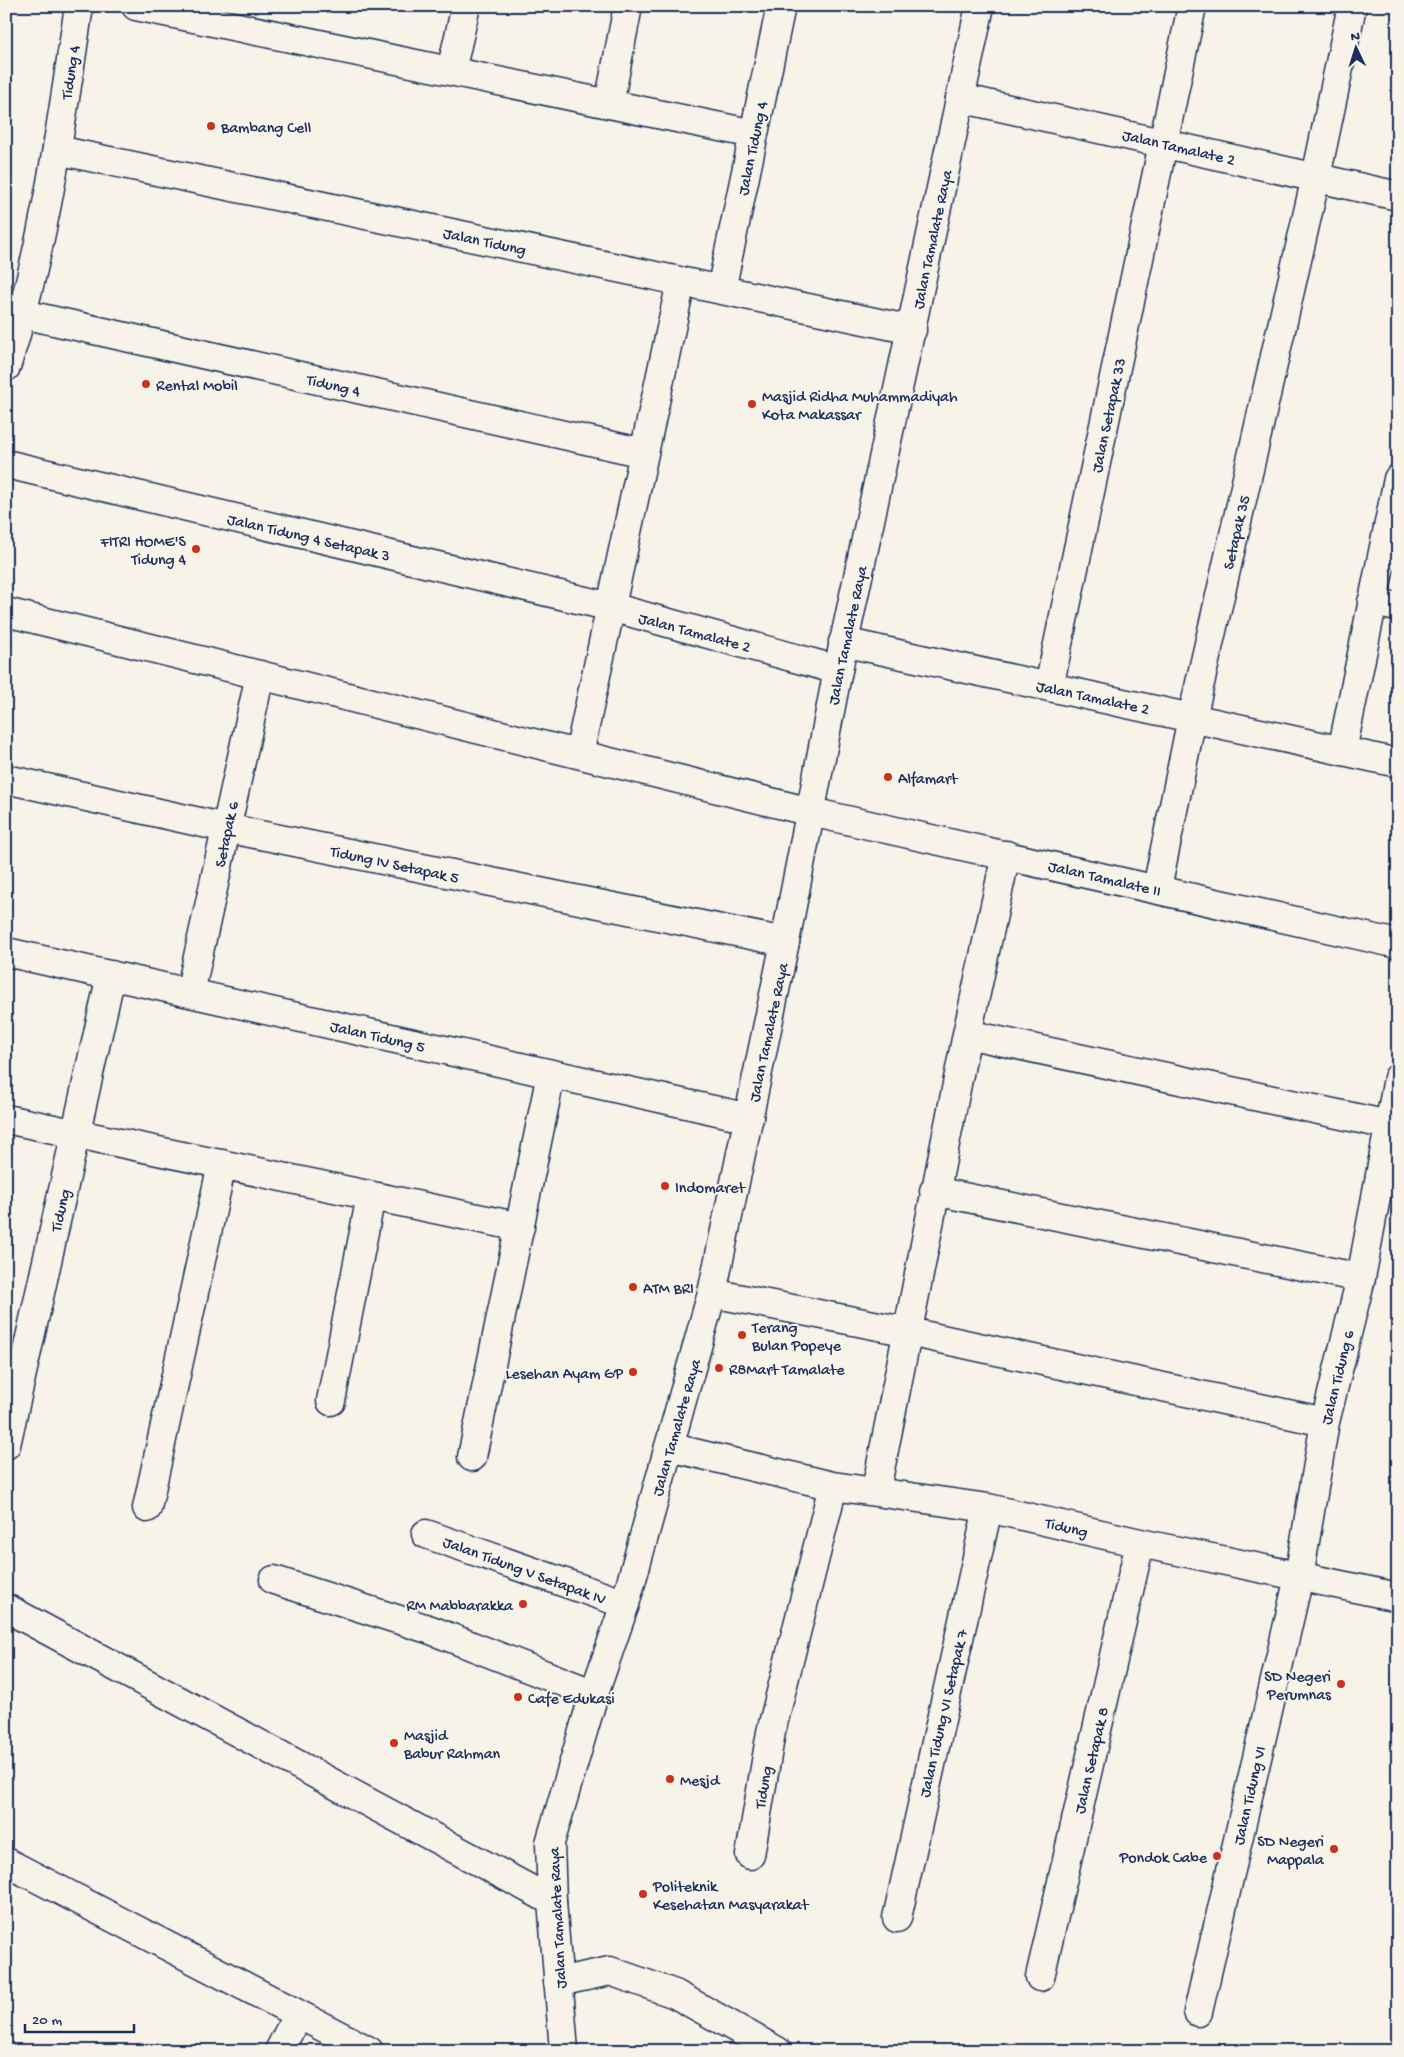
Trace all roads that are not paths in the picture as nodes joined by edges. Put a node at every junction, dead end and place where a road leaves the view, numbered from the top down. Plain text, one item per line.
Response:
1 (79, 6) edge
2 (136, 6) edge
3 (466, 6) edge
4 (628, 6) edge
5 (781, 6) edge
6 (980, 6) edge
7 (1192, 6) edge
8 (1352, 6) edge
9 (451, 71) junction
10 (960, 98) junction
11 (609, 104) junction
12 (754, 134) junction
13 (1164, 143) junction
14 (58, 150) junction
15 (1316, 177) junction
16 (1398, 196) edge
17 (681, 282) junction
18 (721, 290) junction
19 (23, 314) junction
20 (912, 330) junction
21 (6, 367) edge
22 (644, 453) junction
23 (6, 464) edge
24 (1398, 479) edge
25 (1385, 604) edge
26 (611, 607) junction
27 (6, 612) edge
28 (844, 642) junction
29 (838, 670) junction
30 (260, 675) junction
31 (1049, 687) junction
32 (1192, 718) junction
33 (1342, 751) junction
34 (579, 754) junction
35 (1398, 763) edge
36 (6, 779) edge
37 (811, 812) junction
38 (226, 828) junction
39 (1006, 855) junction
40 (1156, 888) junction
41 (785, 942) junction
42 (1398, 944) edge
43 (6, 952) edge
44 (111, 975) junction
45 (190, 993) junction
46 (967, 1034) junction
47 (551, 1074) junction
48 (1398, 1078) edge
49 (749, 1118) junction
50 (6, 1119) edge
51 (1393, 1126) edge
52 (76, 1134) junction
53 (222, 1164) junction
54 (934, 1191) junction
55 (371, 1196) junction
56 (520, 1227) junction
57 (1361, 1278) junction
58 (712, 1293) junction
59 (909, 1332) junction
60 (331, 1401) dead end
61 (1325, 1422) junction
62 (6, 1445) edge
63 (669, 1447) junction
64 (472, 1457) dead end
65 (833, 1486) junction
66 (876, 1490) junction
67 (147, 1508) dead end
68 (988, 1508) junction
69 (426, 1534) dead end
70 (1140, 1543) junction
71 (1298, 1577) junction
72 (274, 1580) dead end
73 (1398, 1597) edge
74 (625, 1604) junction
75 (6, 1608) edge
76 (594, 1694) junction
77 (750, 1855) dead end
78 (6, 1862) edge
79 (552, 1901) junction
80 (897, 1918) dead end
81 (1040, 1977) dead end
82 (558, 1982) junction
83 (1198, 2012) dead end
84 (298, 2014) junction
85 (279, 2051) edge
86 (369, 2051) edge
87 (564, 2051) edge
88 (777, 2051) edge

1 - 14 street, Tidung 4
2 - 9 street
3 - 9 street
4 - 11 street
5 - 12 street, Jalan Tidung 4
6 - 10 street, Jalan Tamalate Raya
7 - 13 street, Jalan Setapak 33
8 - 15 street, Setapak 35
9 - 11 street
10 - 13 street, Jalan Tamalate 2
10 - 20 street, Jalan Tamalate Raya
11 - 12 street
12 - 18 street, Jalan Tidung 4
13 - 15 street, Jalan Tamalate 2
13 - 31 street, Jalan Setapak 33
14 - 17 street, Jalan Tidung
14 - 19 street, Tidung 4
15 - 16 street, Jalan Tamalate 2
15 - 32 street, Setapak 35
17 - 18 street, Jalan Tidung
17 - 22 street
18 - 20 street, Jalan Tidung
19 - 21 street, Tidung 4
19 - 22 street, Tidung 4
20 - 28 street, Jalan Tamalate Raya
22 - 26 street
23 - 26 street, Jalan Tidung 4 Setapak 3
24 - 25 street
25 - 33 street
26 - 29 street, Jalan Tamalate 2
26 - 34 street
27 - 30 street, Jalan Tamalate II
28 - 29 street, Jalan Tamalate Raya
28 - 31 street, Jalan Tamalate 2
29 - 37 street, Jalan Tamalate Raya
30 - 34 street, Jalan Tamalate II
30 - 38 street, Setapak 6
31 - 32 street, Jalan Tamalate 2
32 - 33 street, Jalan Tamalate 2
32 - 40 street, Setapak 35
33 - 35 street, Jalan Tamalate 2
34 - 37 street, Jalan Tamalate II
36 - 38 street, Tidung IV Setapak 5
37 - 39 street, Jalan Tamalate II
37 - 41 street, Jalan Tamalate Raya
38 - 41 street, Tidung IV Setapak 5
38 - 45 street, Setapak 6
39 - 40 street, Jalan Tamalate II
39 - 46 street
40 - 42 street, Jalan Tamalate II
41 - 49 street, Jalan Tamalate Raya
43 - 44 street, Jalan Tidung 5
44 - 45 street, Jalan Tidung 5
44 - 52 street, Tidung
45 - 47 street, Jalan Tidung 5
46 - 51 street
46 - 54 street
47 - 49 street, Jalan Tidung 5
47 - 56 street
48 - 51 street, Jalan Tidung 6
49 - 58 street, Jalan Tamalate Raya
50 - 52 street
51 - 57 street, Jalan Tidung 6
52 - 53 street
52 - 62 street, Tidung
53 - 55 street
53 - 67 street
54 - 57 street
54 - 59 street
55 - 56 street
55 - 60 street
56 - 64 street
57 - 61 street, Jalan Tidung 6
58 - 59 street
58 - 63 street, Jalan Tamalate Raya
59 - 61 street
59 - 66 street
61 - 71 street, Jalan Tidung 6
63 - 65 street, Tidung
63 - 74 street, Jalan Tamalate Raya
65 - 66 street, Tidung
65 - 77 street, Tidung
66 - 68 street, Tidung
68 - 70 street, Tidung
68 - 80 street, Jalan Tidung VI Setapak 7
69 - 74 street, Jalan Tidung V Setapak IV
70 - 71 street, Tidung
70 - 81 street, Jalan Setapak 8
71 - 73 street
71 - 83 street, Jalan Tidung VI
72 - 76 street
74 - 76 street, Jalan Tamalate Raya
75 - 79 street
76 - 79 street, Jalan Tamalate Raya
78 - 84 street
79 - 82 street, Jalan Tamalate Raya
82 - 87 street, Jalan Tamalate Raya
82 - 88 street
84 - 85 street
84 - 86 street

